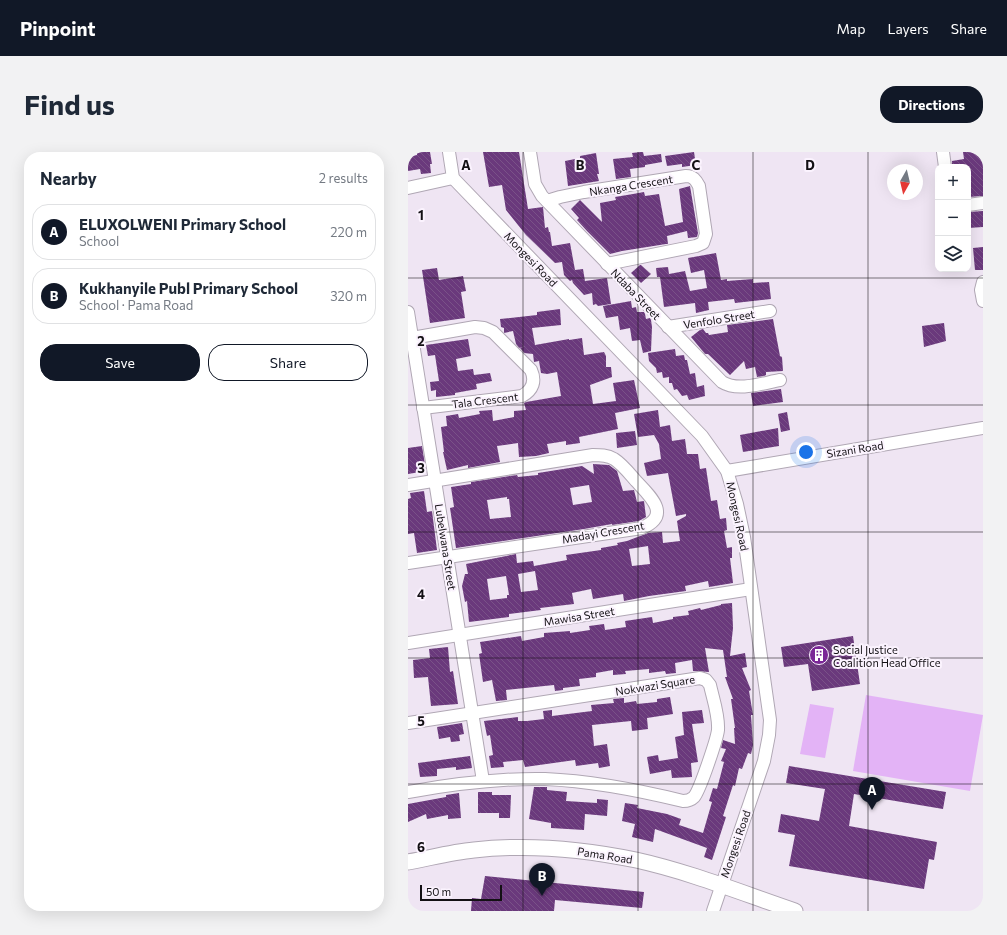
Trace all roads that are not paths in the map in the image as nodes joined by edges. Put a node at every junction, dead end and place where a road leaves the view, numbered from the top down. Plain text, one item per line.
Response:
1 (448, 152) edge
2 (530, 152) edge
3 (943, 152) edge
4 (945, 164) edge
5 (453, 178) junction
6 (408, 188) edge
7 (547, 202) junction
8 (983, 203) edge
9 (971, 205) edge
10 (607, 264) junction
11 (983, 282) edge
12 (983, 301) edge
13 (770, 311) dead end
14 (408, 312) edge
15 (668, 327) junction
16 (412, 338) junction
17 (780, 380) dead end
18 (423, 408) junction
19 (983, 428) edge
20 (728, 471) junction
21 (435, 481) junction
22 (408, 485) edge
23 (447, 556) junction
24 (408, 563) edge
25 (751, 589) junction
26 (460, 635) junction
27 (408, 643) edge
28 (472, 713) junction
29 (408, 723) edge
30 (483, 781) junction
31 (408, 792) edge
32 (408, 862) edge
33 (722, 885) junction
34 (713, 911) edge
35 (795, 911) edge

1 - 5 street
2 - 7 street, Ndaba Street
3 - 4 street
5 - 6 street
5 - 20 street, Mongesi Road
7 - 10 street, Ndaba Street
7 - 10 street, Nkanga Crescent
8 - 9 street
10 - 15 street, Ndaba Street
11 - 12 street
13 - 15 street, Venfolo Street
14 - 16 street, Lubelwana Street
15 - 17 street, Ndaba Street
16 - 18 street, Lubelwana Street
16 - 18 street, Tala Crescent
18 - 21 street, Lubelwana Street
19 - 20 street, Sizani Road
20 - 25 street, Mongesi Road
21 - 22 street, Madayi Crescent
21 - 23 street, Lubelwana Street
21 - 23 street, Madayi Crescent
23 - 24 street, Madayi Crescent
23 - 26 street, Lubelwana Street
25 - 26 street, Mawisa Street
25 - 33 street, Mongesi Road
26 - 27 street, Mawisa Street
26 - 28 street, Lubelwana Street
28 - 29 street, Nokwazi Square
28 - 30 street, Lubelwana Street
28 - 30 street, Nokwazi Square
30 - 31 street, Nokwazi Square
32 - 33 street, Pama Road
33 - 34 street, Mongesi Road
33 - 35 street, Pama Road

